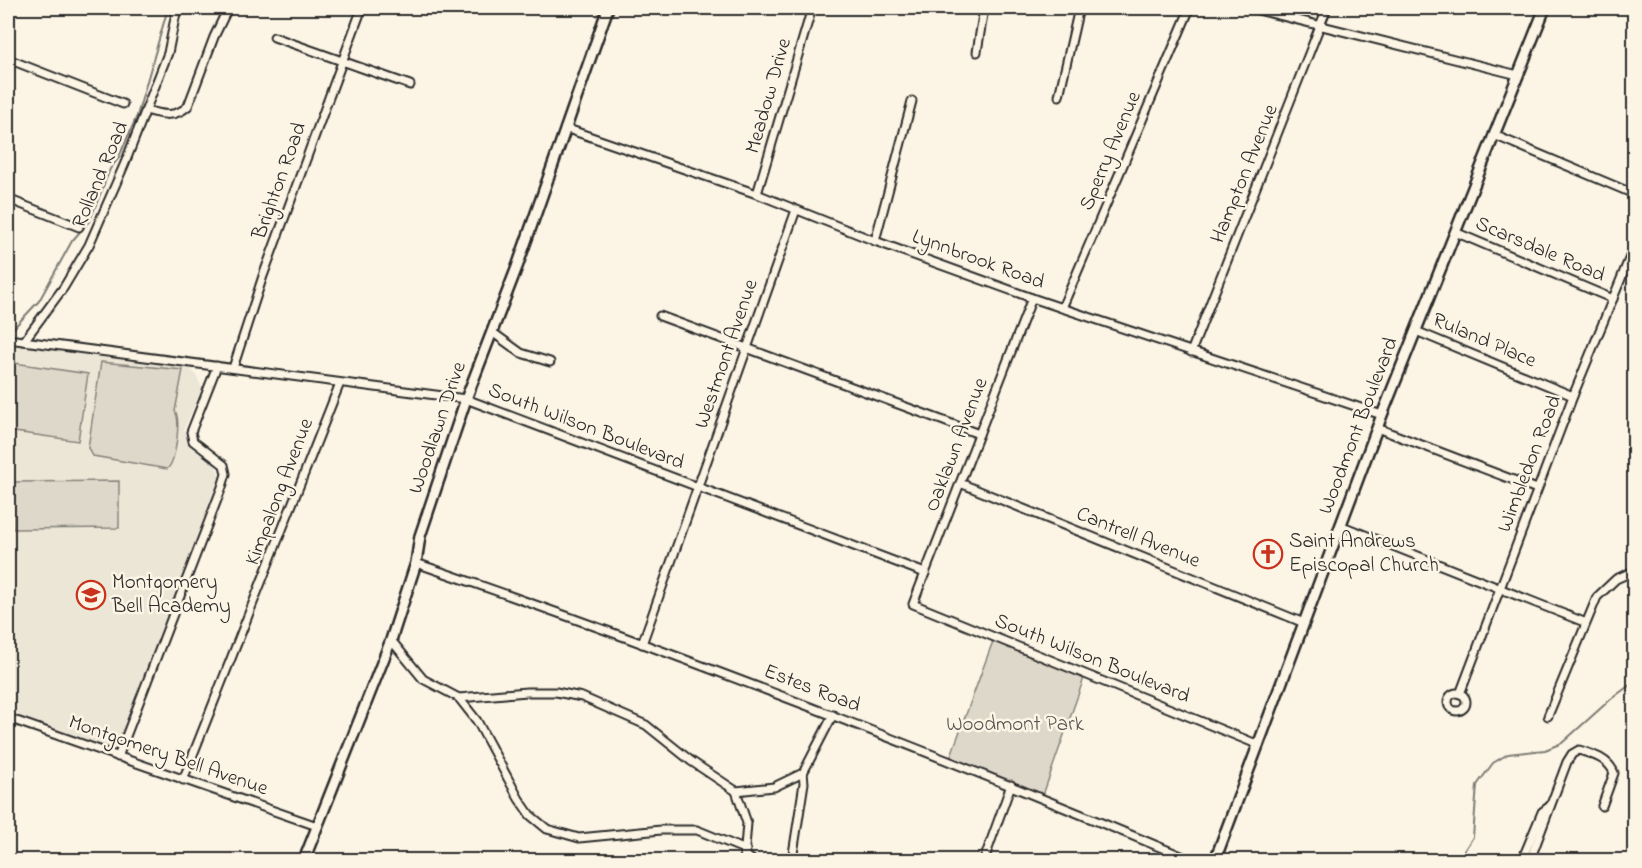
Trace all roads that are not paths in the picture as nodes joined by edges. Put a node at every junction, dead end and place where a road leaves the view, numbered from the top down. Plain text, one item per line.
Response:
1 (177, 8) edge
2 (228, 8) edge
3 (362, 8) edge
4 (608, 8) edge
5 (812, 8) edge
6 (984, 8) edge
7 (1079, 8) edge
8 (1190, 8) edge
9 (1250, 8) edge
10 (1327, 8) edge
11 (1545, 8) edge
12 (1322, 24) junction
13 (274, 37) dead end
14 (977, 52) dead end
15 (8, 59) edge
16 (340, 62) junction
17 (1518, 75) junction
18 (410, 85) dead end
19 (1059, 96) dead end
20 (912, 101) dead end
21 (123, 104) dead end
22 (146, 110) junction
23 (565, 128) junction
24 (1494, 135) junction
25 (757, 194) junction
26 (1635, 194) edge
27 (8, 199) edge
28 (796, 210) junction
29 (79, 227) dead end
30 (1455, 232) junction
31 (875, 241) junction
32 (1635, 247) edge
33 (1032, 298) junction
34 (1613, 299) junction
35 (1062, 308) junction
36 (660, 316) dead end
37 (1416, 331) junction
38 (492, 332) junction
39 (9, 339) edge
40 (24, 341) junction
41 (746, 348) junction
42 (1191, 352) junction
43 (550, 362) dead end
44 (217, 366) junction
45 (233, 368) junction
46 (340, 383) junction
47 (1573, 396) junction
48 (466, 399) junction
49 (1382, 415) junction
50 (1377, 428) junction
51 (979, 434) junction
52 (960, 483) junction
53 (698, 486) junction
54 (1537, 489) junction
55 (1340, 525) junction
56 (416, 563) junction
57 (1635, 571) edge
58 (925, 573) junction
59 (1501, 588) junction
60 (913, 604) joint
61 (1584, 622) junction
62 (1304, 623) junction
63 (391, 640) junction
64 (642, 644) junction
65 (1460, 694) dead end
66 (459, 698) junction
67 (833, 715) junction
68 (1548, 716) dead end
69 (8, 718) edge
70 (1259, 745) junction
71 (118, 757) junction
72 (803, 773) junction
73 (183, 780) junction
74 (1011, 785) junction
75 (736, 791) junction
76 (1602, 806) dead end
77 (317, 826) junction
78 (1534, 840) junction
79 (745, 855) edge
80 (8, 859) edge
81 (13, 861) edge
82 (304, 861) edge
83 (752, 861) edge
84 (792, 861) edge
85 (984, 861) edge
86 (1191, 861) edge
87 (1215, 861) edge
88 (1522, 861) edge
89 (1530, 861) edge

1 - 22 street, Rolland Road
2 - 22 street
3 - 16 street, Brighton Road
4 - 23 main road, Woodlawn Drive
5 - 25 street, Meadow Drive
6 - 14 street
7 - 19 street
8 - 35 street, Sperry Avenue
9 - 12 street
10 - 12 street, Hampton Avenue
11 - 17 main road, Woodmont Boulevard
12 - 17 street
12 - 42 street, Hampton Avenue
13 - 16 street
15 - 21 street
16 - 18 street
16 - 45 street, Brighton Road
17 - 24 main road, Woodmont Boulevard
20 - 31 street
22 - 40 street, Rolland Road
23 - 25 street, Lynnbrook Road
23 - 38 main road, Woodlawn Drive
24 - 26 street
24 - 30 main road, Woodmont Boulevard
25 - 28 street, Lynnbrook Road
27 - 29 street
28 - 31 street, Lynnbrook Road
28 - 41 street, Westmont Avenue
30 - 34 street, Scarsdale Road
30 - 37 main road, Woodmont Boulevard
31 - 33 street, Lynnbrook Road
32 - 34 street, Wimbledon Road
33 - 35 street, Lynnbrook Road
33 - 51 street, Oaklawn Avenue
34 - 47 street, Wimbledon Road
35 - 42 street, Lynnbrook Road
36 - 41 street
37 - 47 street, Ruland Place
37 - 49 main road, Woodmont Boulevard
38 - 43 street
38 - 48 main road, Woodlawn Drive
39 - 40 street, South Wilson Boulevard
40 - 44 street, South Wilson Boulevard
41 - 51 street
41 - 53 street, Westmont Avenue
42 - 49 street, Lynnbrook Road
44 - 45 street, South Wilson Boulevard
44 - 71 street
45 - 46 street, South Wilson Boulevard
46 - 48 street, South Wilson Boulevard
46 - 73 street, Kimpalong Avenue
47 - 54 street, Wimbledon Road
48 - 53 street, South Wilson Boulevard
48 - 56 main road, Woodlawn Drive
49 - 50 main road, Woodmont Boulevard
50 - 54 street
50 - 55 main road, Woodmont Boulevard
51 - 52 street, Oaklawn Avenue
52 - 58 street, Oaklawn Avenue
52 - 62 street, Cantrell Avenue
53 - 58 street, South Wilson Boulevard
53 - 64 street, Westmont Avenue
54 - 59 street, Wimbledon Road
55 - 59 street
55 - 62 main road, Woodmont Boulevard
56 - 63 main road, Woodlawn Drive
56 - 64 street, Estes Road
57 - 61 street
58 - 60 street, Oaklawn Avenue
59 - 61 street
59 - 65 street, Wimbledon Road
60 - 70 street, South Wilson Boulevard
61 - 68 street
62 - 70 main road, Woodmont Boulevard
63 - 66 street
63 - 77 main road, Woodlawn Drive
64 - 67 street, Estes Road
66 - 75 street
66 - 79 street
67 - 72 street
67 - 74 street, Estes Road
69 - 71 street, Montgomery Bell Avenue
70 - 87 main road, Woodmont Boulevard
71 - 73 street, Montgomery Bell Avenue
72 - 75 street
72 - 84 street
73 - 77 street, Montgomery Bell Avenue
74 - 85 street
74 - 86 street, Estes Road
75 - 79 street
76 - 78 street
77 - 82 main road, Woodlawn Drive
78 - 88 street
78 - 89 street
79 - 83 street
80 - 81 street

